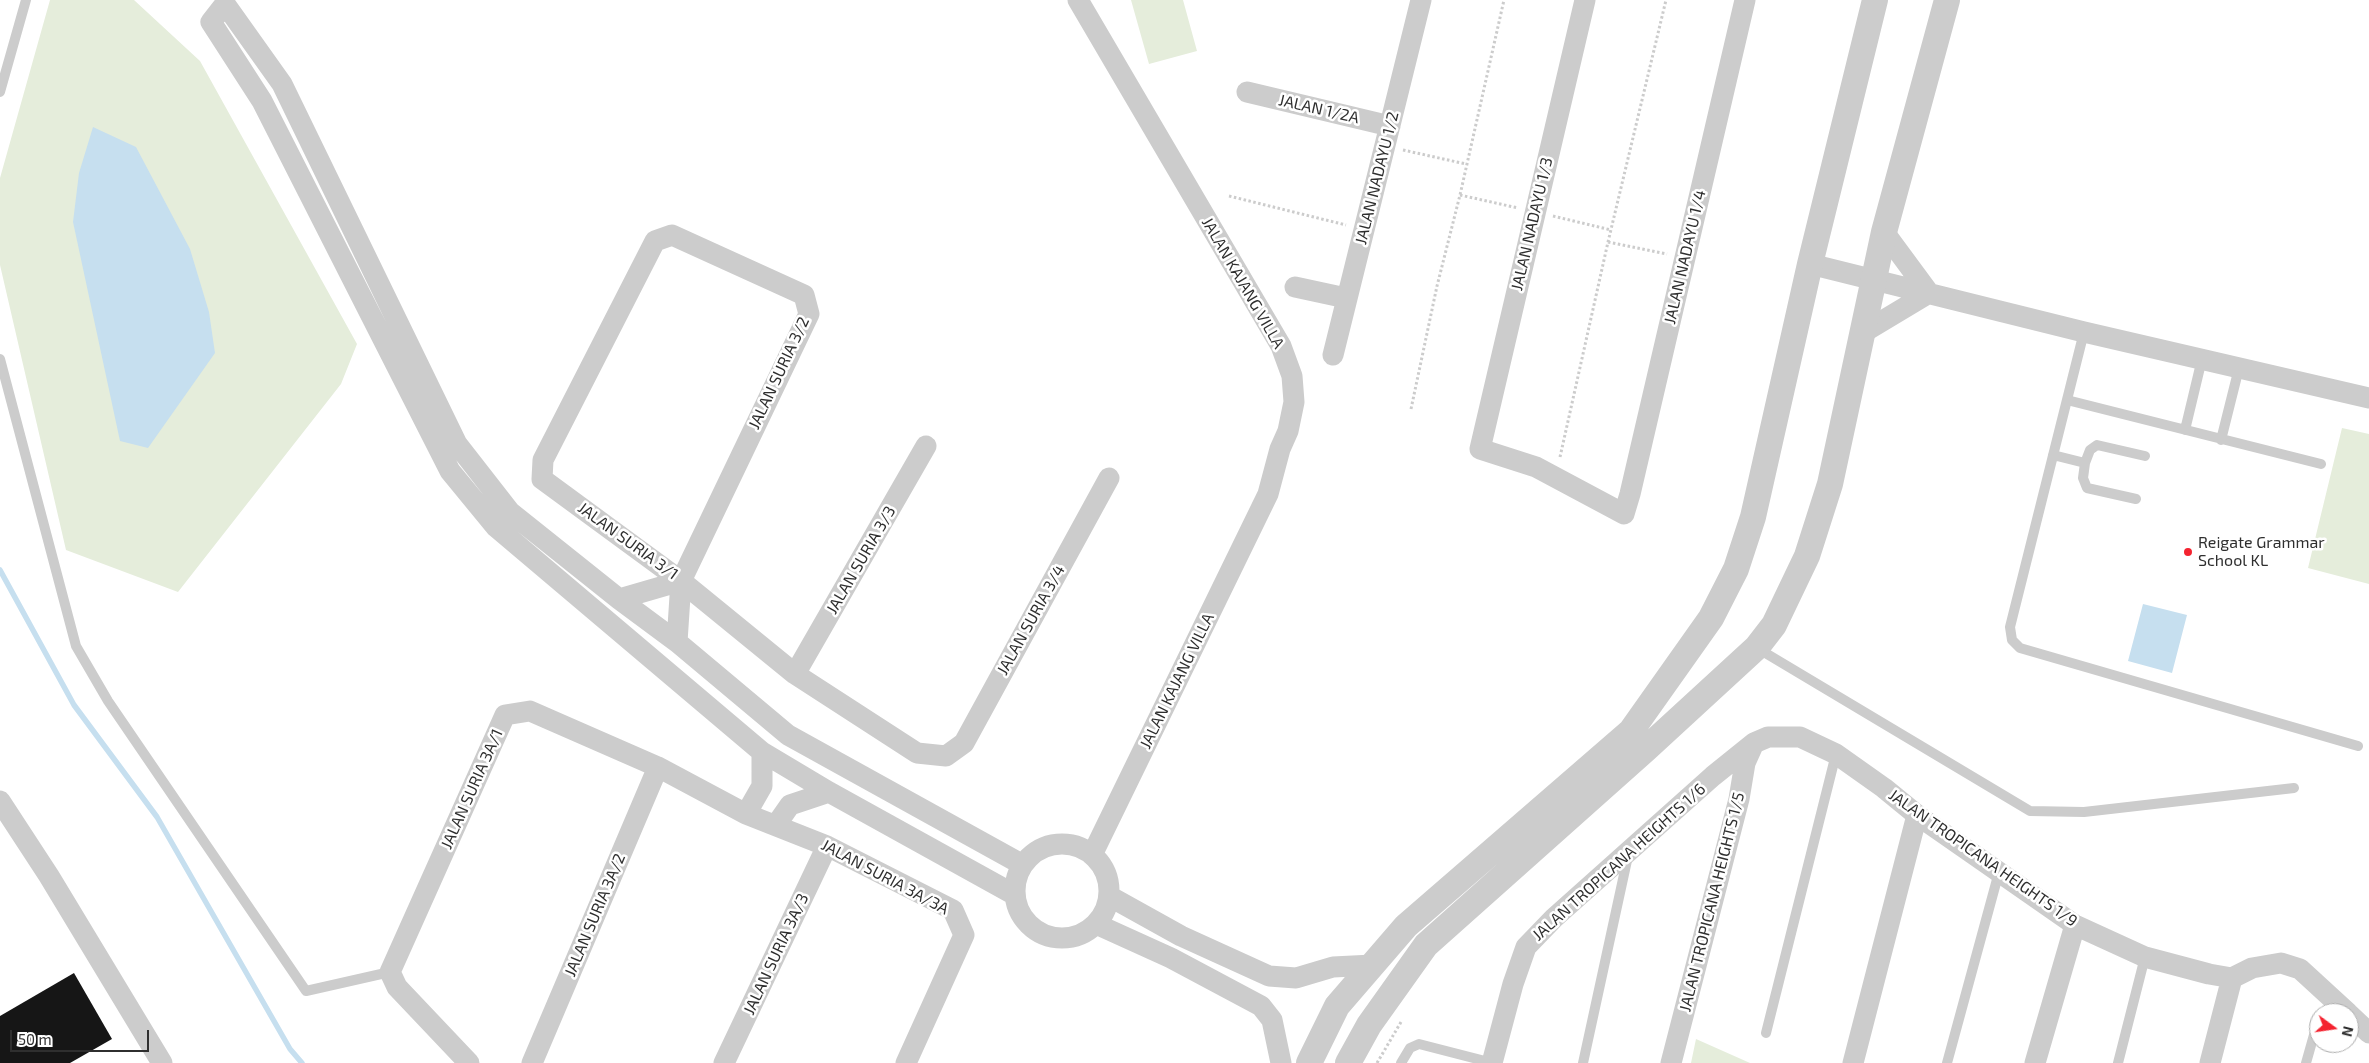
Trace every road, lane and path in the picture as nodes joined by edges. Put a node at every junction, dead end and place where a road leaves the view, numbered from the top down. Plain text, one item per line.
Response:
1 (26, 0) edge
2 (1078, 0) edge
3 (1421, 0) edge
4 (1504, 0) edge
5 (1585, 0) edge
6 (1666, 0) edge
7 (1745, 0) edge
8 (1875, 0) edge
9 (1948, 0) edge
10 (0, 92) edge
11 (1247, 92) dead end
12 (1390, 126) junction
13 (1385, 146) junction
14 (1466, 164) junction
15 (1229, 196) dead end
16 (1364, 229) junction
17 (1884, 232) junction
18 (672, 235) joint
19 (1608, 242) junction
20 (1685, 258) junction
21 (1810, 264) junction
22 (1873, 280) junction
23 (1295, 287) dead end
24 (1929, 293) junction
25 (1346, 298) junction
26 (1864, 332) junction
27 (2084, 332) junction
28 (1333, 355) dead end
29 (0, 359) edge
30 (2202, 359) junction
31 (2239, 368) junction
32 (2369, 398) edge
33 (2067, 400) junction
34 (1411, 409) dead end
35 (2185, 430) junction
36 (2221, 440) junction
37 (926, 446) dead end
38 (2053, 455) junction
39 (2145, 456) dead end
40 (2085, 463) junction
41 (2321, 464) dead end
42 (1555, 476) junction
43 (1109, 478) dead end
44 (2136, 499) dead end
45 (681, 581) junction
46 (619, 600) junction
47 (677, 642) junction
48 (1757, 647) junction
49 (796, 674) junction
50 (1754, 743) junction
51 (2358, 746) dead end
52 (762, 752) junction
53 (1836, 754) junction
54 (946, 756) joint
55 (658, 767) junction
56 (1713, 776) junction
57 (2294, 788) dead end
58 (829, 792) junction
59 (1739, 799) junction
60 (0, 801) edge
61 (746, 814) junction
62 (1917, 815) junction
63 (776, 826) junction
64 (828, 846) junction
65 (1630, 850) junction
66 (1092, 855) junction
67 (1023, 865) junction
68 (1999, 872) junction
69 (1015, 894) junction
70 (1109, 896) junction
71 (1096, 924) junction
72 (2075, 925) junction
73 (2145, 957) junction
74 (1372, 965) junction
75 (390, 972) junction
76 (2232, 978) junction
77 (2326, 992) junction
78 (2323, 1003) edge
79 (2337, 1003) edge
80 (2359, 1024) edge
81 (1766, 1033) dead end
82 (2369, 1033) edge
83 (162, 1063) edge
84 (469, 1063) edge
85 (532, 1063) edge
86 (724, 1063) edge
87 (906, 1063) edge
88 (1281, 1063) edge
89 (1309, 1063) edge
90 (1348, 1063) edge
91 (1402, 1063) edge
92 (1492, 1063) edge
93 (1582, 1063) edge
94 (1671, 1063) edge
95 (1853, 1063) edge
96 (1947, 1063) edge
97 (2035, 1063) edge
98 (2118, 1063) edge
99 (2210, 1063) edge

1 - 10 lane
2 - 66 street, JALAN KAJANG VILLA
3 - 12 street, JALAN NADAYU 1/2
4 - 14 path
5 - 42 street, JALAN NADAYU 1/3
6 - 19 path
7 - 20 street, JALAN NADAYU 1/4
8 - 21 street
9 - 17 street
11 - 12 street, JALAN 1/2A
12 - 13 street, JALAN NADAYU 1/2
13 - 14 path
13 - 16 street, JALAN NADAYU 1/2
14 - 34 path
15 - 16 path
16 - 25 street, JALAN NADAYU 1/2
17 - 22 street
17 - 24 street
18 - 45 street, JALAN SURIA 3/1
18 - 45 street, JALAN SURIA 3/2
19 - 20 path
19 - 42 path
20 - 42 street, JALAN NADAYU 1/4
21 - 22 street
21 - 74 street
22 - 24 street
22 - 26 street
23 - 25 street
24 - 26 street
24 - 27 street
25 - 28 street, JALAN NADAYU 1/2
26 - 48 street
27 - 30 street
27 - 33 lane
29 - 75 lane
30 - 31 street
30 - 35 lane
31 - 32 street
31 - 36 lane
33 - 35 lane
33 - 38 lane
35 - 36 lane
36 - 41 lane
37 - 49 street, JALAN SURIA 3/3
38 - 40 lane
38 - 51 lane
39 - 40 lane
40 - 44 lane
43 - 54 street, JALAN SURIA 3/4
45 - 46 street
45 - 47 street, JALAN SURIA 3/2
45 - 49 street, JALAN SURIA 3/1
46 - 47 street
46 - 52 street
47 - 67 street
48 - 57 lane
48 - 90 street
49 - 54 street, JALAN SURIA 3/1
50 - 53 street, JALAN TROPICANA HEIGHTS 1/9
50 - 56 street, JALAN TROPICANA HEIGHTS 1/6
50 - 59 street, JALAN TROPICANA HEIGHTS 1/5
52 - 58 street
52 - 61 street
53 - 62 street, JALAN TROPICANA HEIGHTS 1/9
53 - 81 lane
55 - 61 street, JALAN SURIA 3A/1
55 - 75 street, JALAN SURIA 3A/1
55 - 85 street, JALAN SURIA 3A/2
56 - 59 street
56 - 65 street, JALAN TROPICANA HEIGHTS 1/6
58 - 63 street
58 - 69 street
59 - 94 street, JALAN TROPICANA HEIGHTS 1/5
60 - 83 street
61 - 63 street, JALAN SURIA 3A/3A
62 - 68 street, JALAN TROPICANA HEIGHTS 1/9
62 - 95 street
63 - 64 street, JALAN SURIA 3A/3A
64 - 86 street, JALAN SURIA 3A/3
64 - 87 street, JALAN SURIA 3A/3A
65 - 92 street, JALAN TROPICANA HEIGHTS 1/6
65 - 93 lane
66 - 67 street
66 - 70 street
67 - 69 street
68 - 72 street, JALAN TROPICANA HEIGHTS 1/9
68 - 96 lane
69 - 71 street
70 - 71 street
70 - 74 street
71 - 88 street
72 - 73 street, JALAN TROPICANA HEIGHTS 1/9
72 - 97 street
73 - 76 street, JALAN TROPICANA HEIGHTS 1/9
73 - 98 lane
74 - 89 street
75 - 84 street
76 - 77 street
76 - 99 street
77 - 78 lane
77 - 79 street
80 - 82 street
91 - 92 lane

